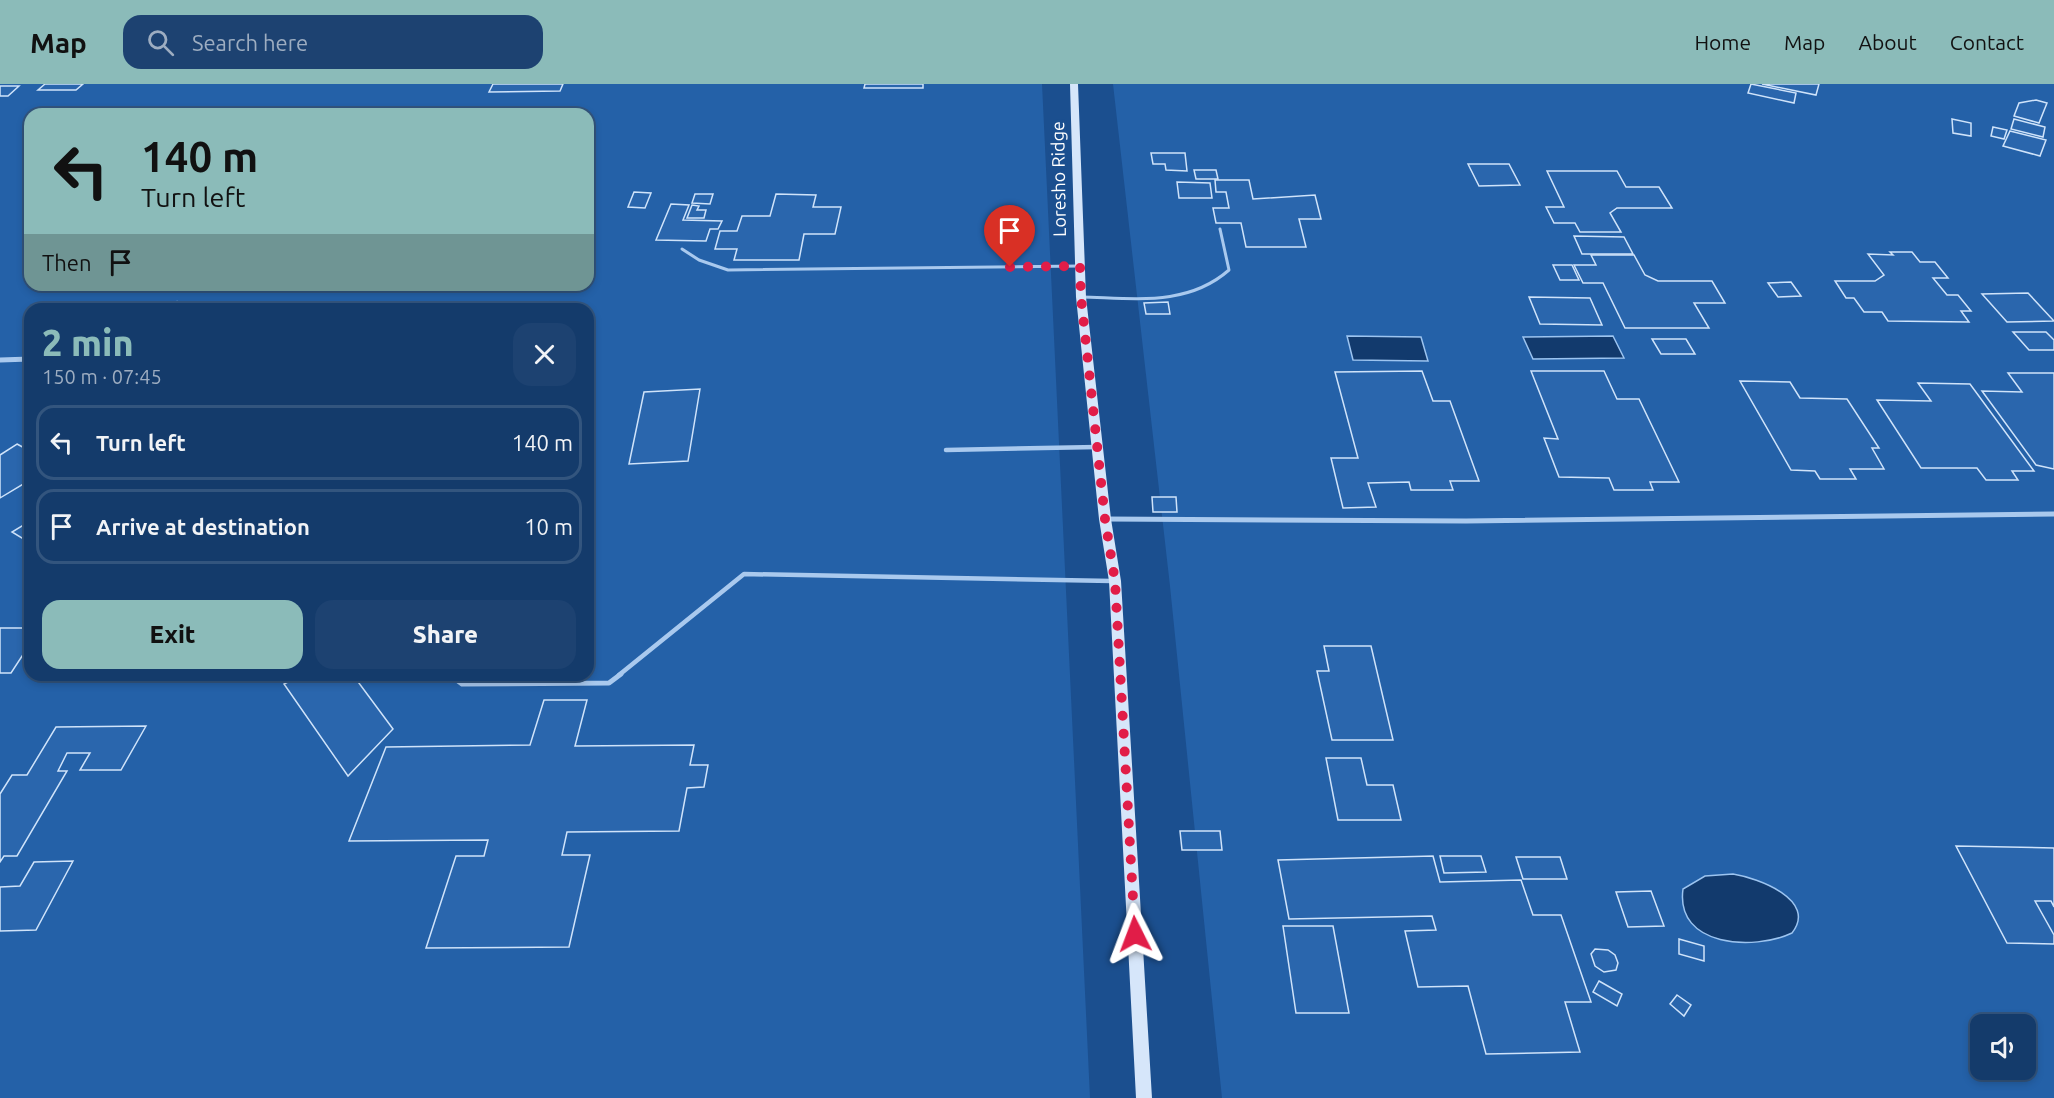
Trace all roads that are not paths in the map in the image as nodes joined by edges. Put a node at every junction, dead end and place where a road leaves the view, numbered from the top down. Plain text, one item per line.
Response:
1 (1074, 84) edge
2 (1220, 229) dead end
3 (682, 249) dead end
4 (1080, 266) junction
5 (1081, 297) junction
6 (24, 359) edge
7 (0, 360) edge
8 (1097, 447) junction
9 (946, 450) dead end
10 (2054, 514) edge
11 (1105, 519) junction
12 (1115, 581) junction
13 (458, 681) edge
14 (1144, 1098) edge

1 - 4 main road, Loresho Ridge
2 - 5 lane
3 - 4 lane
4 - 5 main road, Loresho Ridge
5 - 8 main road, Loresho Ridge
6 - 7 street
8 - 9 lane
8 - 11 main road, Loresho Ridge
10 - 11 street
11 - 12 main road, Loresho Ridge
12 - 13 lane
12 - 14 main road, Loresho Ridge

